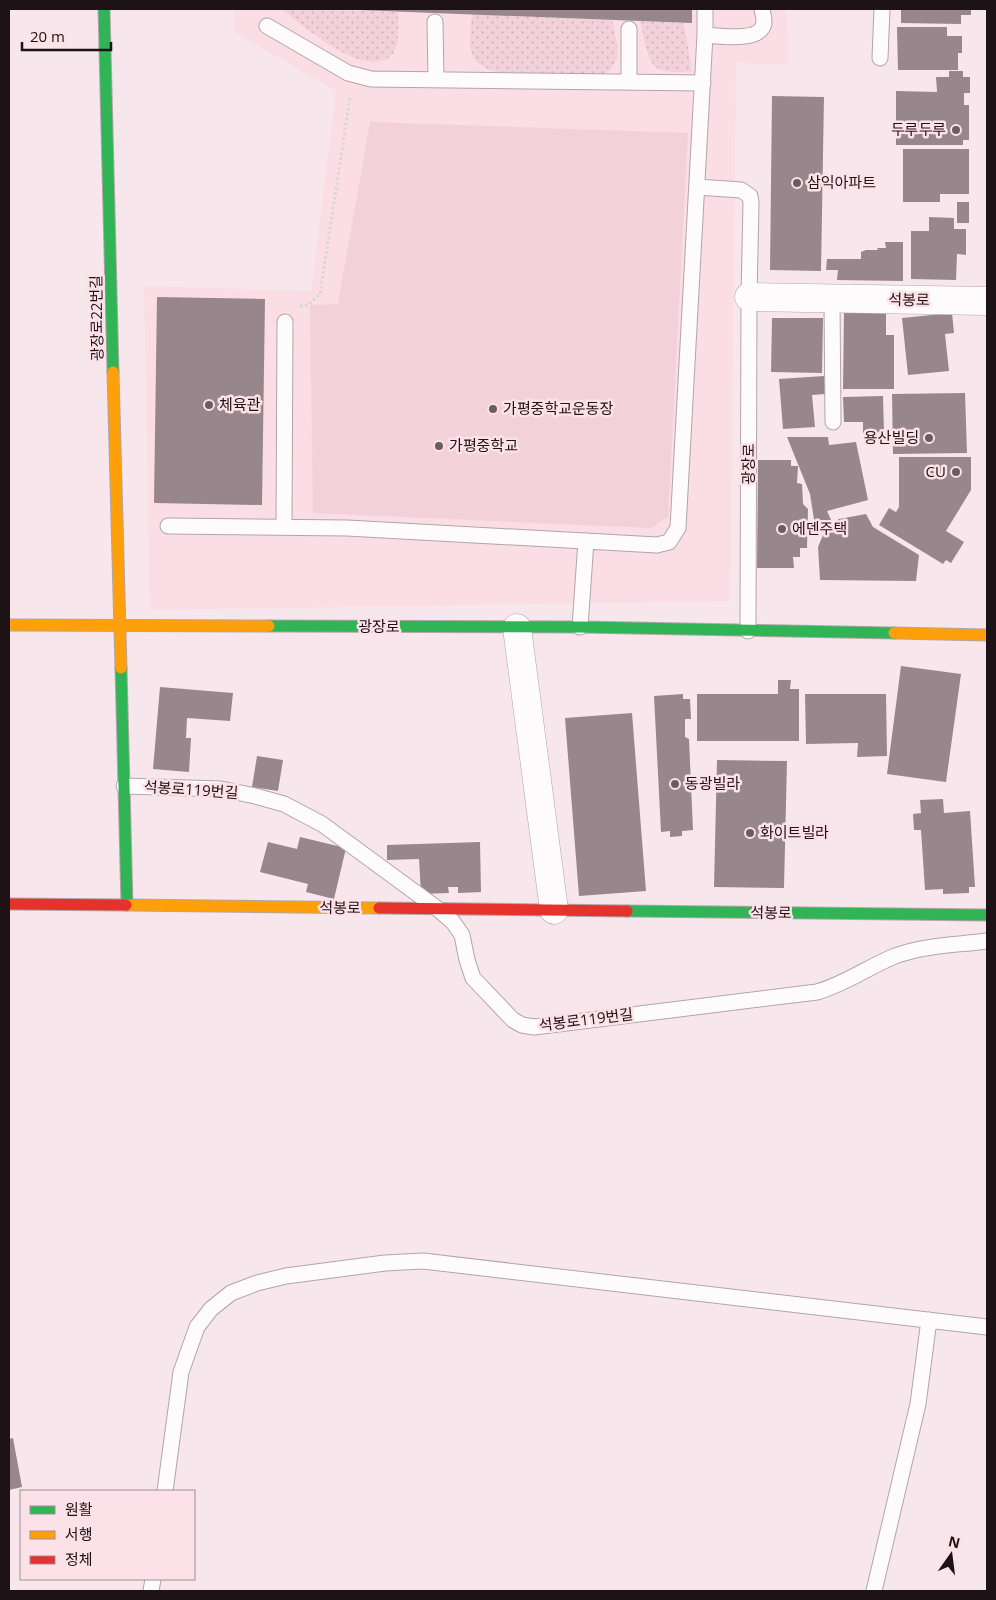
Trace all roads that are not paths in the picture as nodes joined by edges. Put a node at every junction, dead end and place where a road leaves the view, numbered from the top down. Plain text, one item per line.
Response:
1 (104, 9) edge
2 (705, 9) edge
3 (762, 9) edge
4 (882, 9) edge
5 (436, 22) dead end
6 (266, 26) dead end
7 (629, 29) dead end
8 (705, 35) junction
9 (880, 58) dead end
10 (436, 79) junction
11 (629, 82) junction
12 (702, 82) junction
13 (696, 187) junction
14 (749, 298) junction
15 (832, 299) junction
16 (987, 301) edge
17 (285, 322) dead end
18 (833, 422) dead end
19 (168, 526) dead end
20 (284, 527) junction
21 (586, 542) junction
22 (9, 625) edge
23 (119, 626) junction
24 (517, 628) junction
25 (580, 628) junction
26 (748, 631) junction
27 (987, 635) edge
28 (124, 786) junction
29 (9, 904) edge
30 (127, 905) junction
31 (438, 909) junction
32 (554, 910) junction
33 (987, 916) edge
34 (987, 941) edge
35 (929, 1320) junction
36 (987, 1327) edge
37 (165, 1490) edge
38 (874, 1591) edge

1 - 23 street, 광장로22번길
2 - 8 lane
3 - 8 lane
4 - 9 lane
5 - 10 lane
6 - 10 lane
7 - 11 lane
8 - 12 lane
10 - 11 lane
11 - 12 lane
12 - 13 lane
13 - 14 lane, 광장로
13 - 21 lane
14 - 15 street, 석봉로
14 - 26 lane, 광장로
15 - 16 street, 석봉로
15 - 18 lane
17 - 20 lane
19 - 20 lane
20 - 21 lane
21 - 25 lane
22 - 23 street, 광장로
23 - 24 street, 광장로
23 - 28 street
24 - 25 street, 광장로
24 - 32 street
25 - 26 street, 광장로
26 - 27 street, 광장로
28 - 30 street
28 - 31 lane, 석봉로119번길
29 - 30 street, 석봉로
30 - 31 street, 석봉로
31 - 32 street, 석봉로
31 - 34 lane, 석봉로119번길
32 - 33 street, 석봉로
35 - 36 lane
35 - 37 lane
35 - 38 lane

